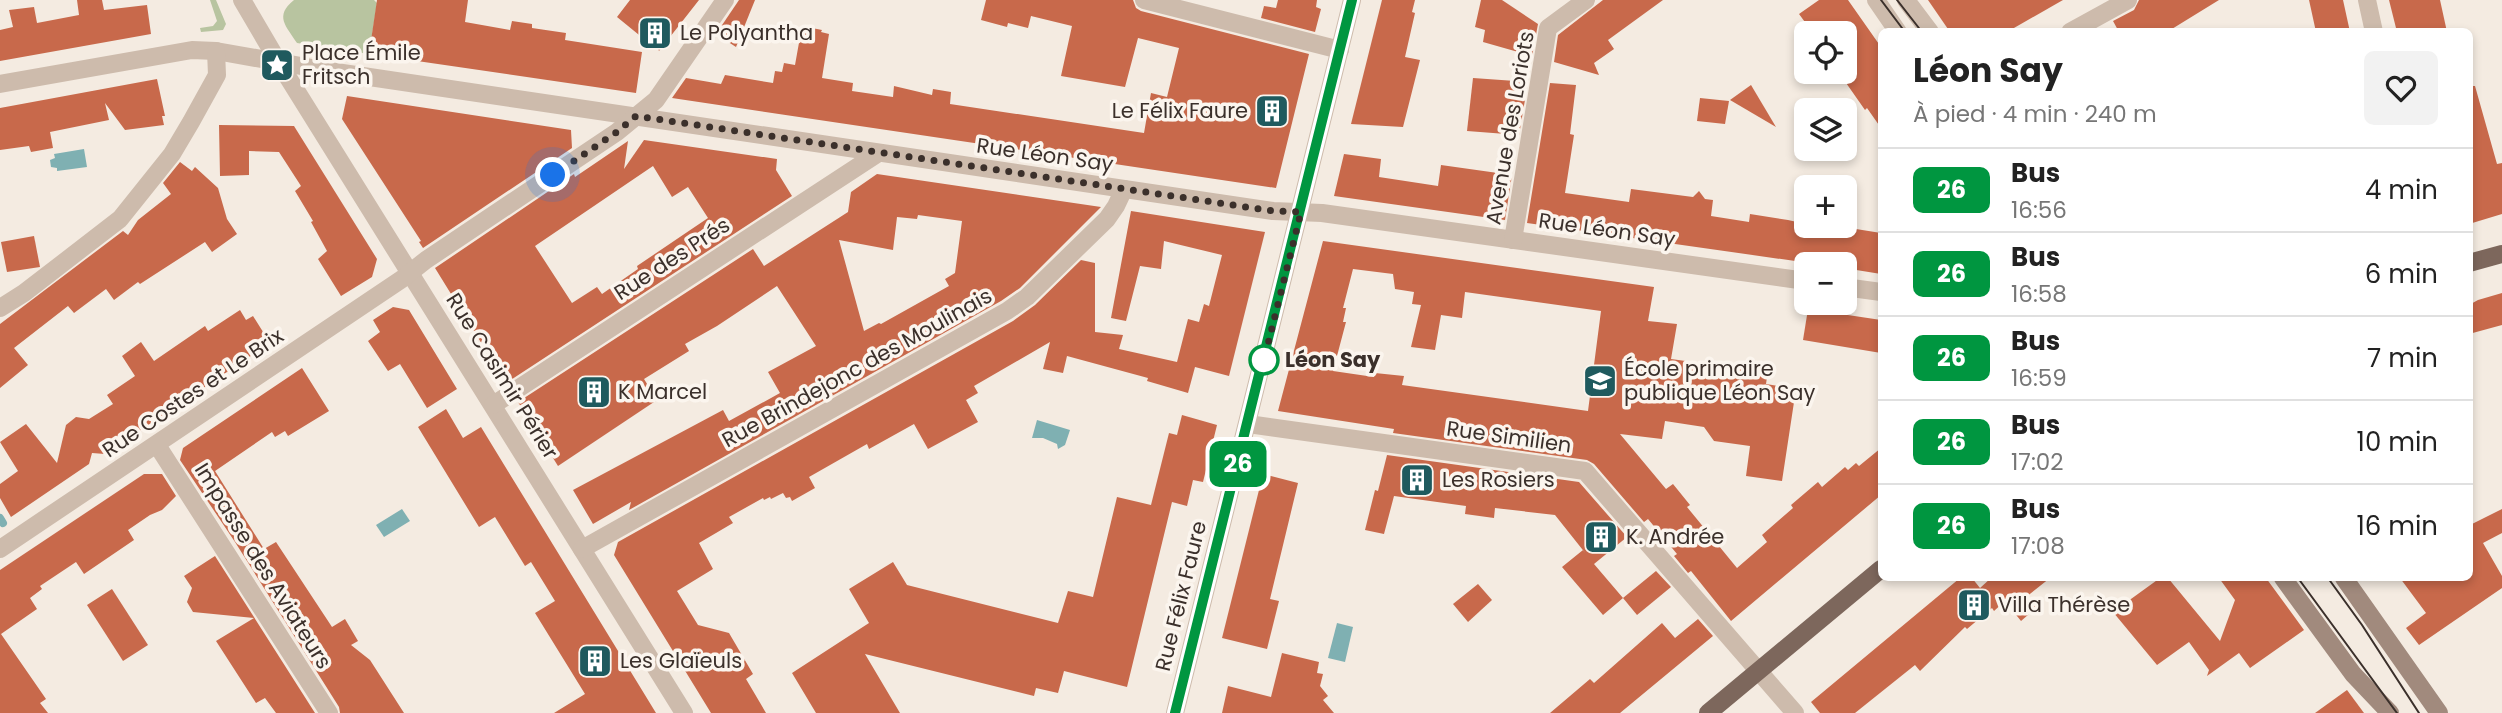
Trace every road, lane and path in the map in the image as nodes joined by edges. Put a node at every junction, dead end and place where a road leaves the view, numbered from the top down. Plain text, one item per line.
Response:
1 (725, 0) edge
2 (1144, 0) edge
3 (1352, 0) edge
4 (1586, 0) edge
5 (1876, 0) edge
6 (1906, 0) edge
7 (2128, 0) edge
8 (2367, 0) edge
9 (251, 4) edge
10 (1895, 28) edge
11 (1927, 28) edge
12 (2077, 28) edge
13 (2373, 28) edge
14 (1340, 50) junction
15 (216, 51) junction
16 (279, 63) junction
17 (0, 84) edge
18 (636, 116) junction
19 (877, 154) junction
20 (1124, 190) junction
21 (1301, 212) junction
22 (1513, 240) junction
23 (2502, 254) edge
24 (2473, 262) edge
25 (410, 272) junction
26 (1794, 279) edge
27 (1857, 289) edge
28 (1878, 292) edge
29 (0, 308) edge
30 (493, 405) junction
31 (1248, 424) junction
32 (158, 445) junction
33 (0, 549) edge
34 (582, 549) junction
35 (1878, 571) edge
36 (2285, 581) edge
37 (2346, 581) edge
38 (1758, 671) junction
39 (329, 713) edge
40 (684, 713) edge
41 (1175, 713) edge
42 (1708, 713) edge
43 (1795, 713) edge
44 (2390, 713) edge
45 (2439, 713) edge

1 - 18 street, Rue Costes et Le Brix
2 - 14 street
3 - 14 street, Rue Félix Faure
4 - 22 street, Avenue des Loriots
5 - 10 street
6 - 11 street
7 - 12 street
8 - 13 street
9 - 16 street, Rue Casimir Périer
14 - 21 street, Rue Félix Faure
15 - 16 street, Rue Léon Say
15 - 17 street, Rue Léon Say
15 - 29 street
16 - 18 street, Rue Léon Say
16 - 25 street, Rue Casimir Périer
18 - 19 street, Rue Léon Say
18 - 25 street, Rue Costes et Le Brix
19 - 20 street, Rue Léon Say
19 - 30 street, Rue des Prés
20 - 21 street, Rue Léon Say
20 - 34 street, Rue Brindejonc des Moulinais
21 - 22 street, Rue Léon Say
21 - 31 street, Rue Félix Faure
22 - 26 street, Rue Léon Say
23 - 24 main road
25 - 30 street, Rue Casimir Périer
25 - 32 street, Rue Costes et Le Brix
27 - 28 street
30 - 34 street, Rue Casimir Périer
31 - 38 street, Rue Similien
31 - 41 street, Rue Félix Faure
32 - 33 street, Rue Costes et Le Brix
32 - 39 street, Impasse des Aviateurs
34 - 40 street, Rue Casimir Périer
35 - 38 main road
36 - 44 main road
37 - 45 main road
38 - 42 main road
38 - 43 street, Rue Similien

